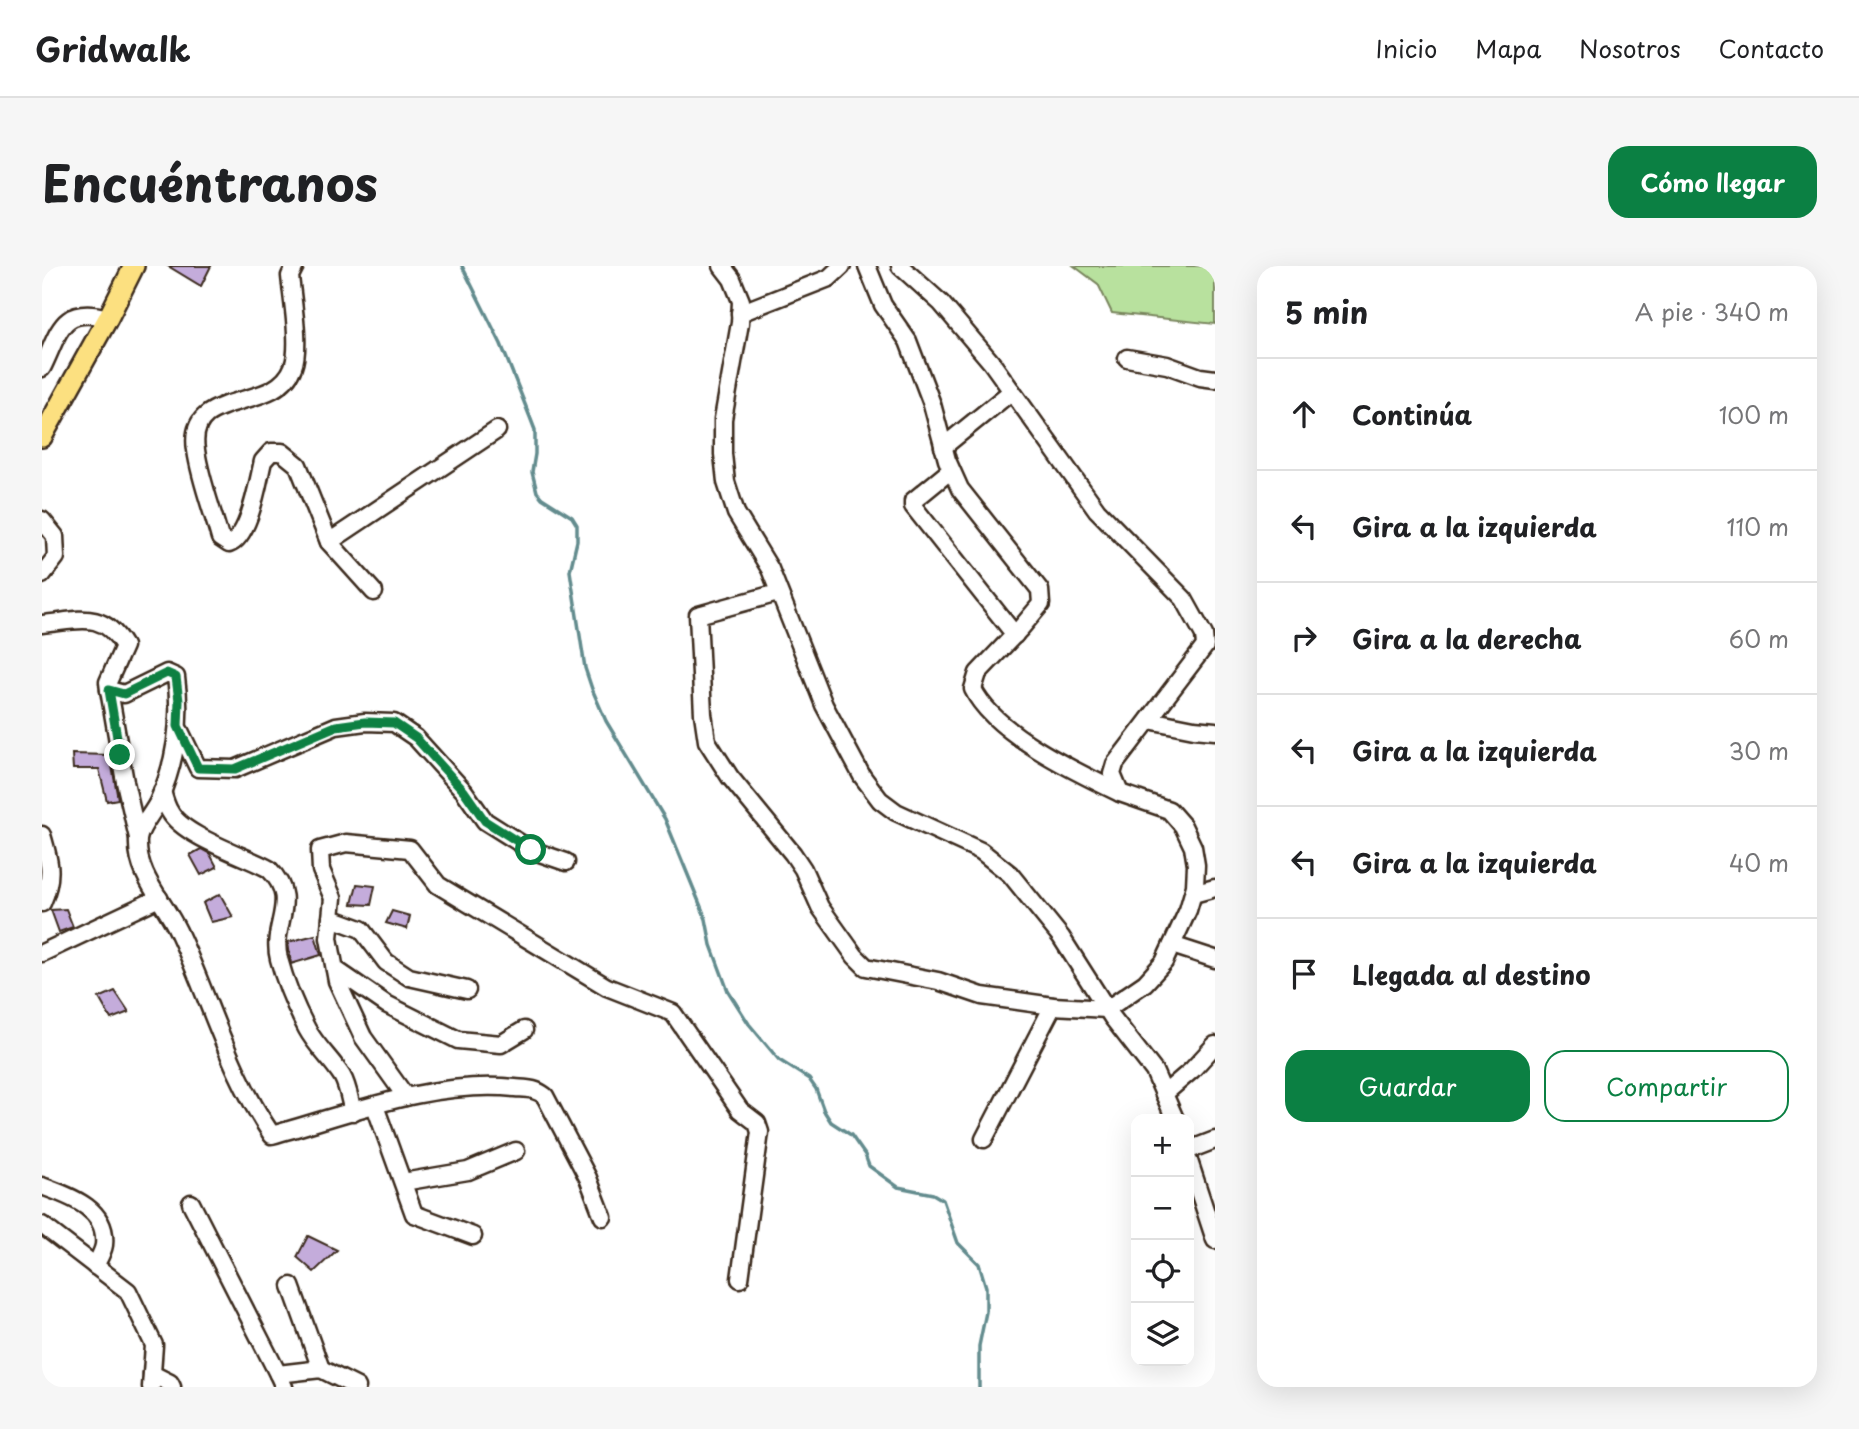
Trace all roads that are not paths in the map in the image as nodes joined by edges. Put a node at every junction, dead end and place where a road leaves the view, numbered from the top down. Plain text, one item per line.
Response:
1 (134, 266) edge
2 (295, 266) edge
3 (722, 266) edge
4 (842, 266) edge
5 (867, 266) edge
6 (900, 266) edge
7 (740, 313) junction
8 (108, 318) junction
9 (1127, 358) dead end
10 (42, 368) edge
11 (1215, 379) edge
12 (1012, 391) junction
13 (497, 429) dead end
14 (42, 437) edge
15 (943, 447) junction
16 (951, 470) junction
17 (42, 520) edge
18 (329, 542) junction
19 (42, 575) edge
20 (374, 592) dead end
21 (778, 593) junction
22 (42, 624) edge
23 (1015, 635) junction
24 (1210, 638) edge
25 (109, 690) junction
26 (1149, 720) junction
27 (178, 726) junction
28 (1215, 731) edge
29 (162, 791) junction
30 (1120, 793) junction
31 (42, 835) edge
32 (138, 838) junction
33 (566, 862) dead end
34 (1215, 888) edge
35 (1193, 894) junction
36 (159, 898) junction
37 (42, 903) edge
38 (331, 918) junction
39 (1172, 945) junction
40 (42, 953) edge
41 (1215, 958) edge
42 (335, 969) junction
43 (467, 990) dead end
44 (1054, 1006) junction
45 (1107, 1009) junction
46 (524, 1030) dead end
47 (1215, 1045) edge
48 (1164, 1094) junction
49 (406, 1097) junction
50 (375, 1106) junction
51 (353, 1112) junction
52 (1173, 1114) edge
53 (984, 1139) dead end
54 (1215, 1140) edge
55 (1194, 1148) edge
56 (516, 1151) dead end
57 (1194, 1176) edge
58 (402, 1182) junction
59 (42, 1186) edge
60 (191, 1203) dead end
61 (603, 1217) dead end
62 (42, 1225) edge
63 (473, 1236) dead end
64 (1215, 1240) edge
65 (96, 1266) junction
66 (740, 1279) dead end
67 (291, 1286) dead end
68 (321, 1369) junction
69 (152, 1381) edge
70 (281, 1381) edge
71 (172, 1387) edge
72 (357, 1387) edge

1 - 8 main road
2 - 18 street
3 - 7 street
4 - 7 street
5 - 15 street
6 - 12 street
7 - 21 street
8 - 10 street
8 - 14 main road
9 - 11 street
12 - 15 street
12 - 24 street
13 - 18 street
15 - 16 street
16 - 23 street
16 - 23 street
17 - 19 street
18 - 20 street
21 - 44 street
21 - 45 street
22 - 25 street
23 - 30 street
24 - 26 street
25 - 27 street
25 - 32 street
26 - 28 street
26 - 30 street
27 - 29 street
27 - 33 street
29 - 32 street
29 - 51 street
30 - 35 street
31 - 37 street
32 - 36 street
34 - 35 street
35 - 39 street
36 - 40 street
36 - 51 street
38 - 42 street
38 - 43 street
38 - 66 street
39 - 41 street
39 - 45 street
42 - 46 street
42 - 49 street
44 - 45 street
44 - 53 street
45 - 48 street
47 - 48 street
48 - 52 street
49 - 50 street
49 - 61 street
50 - 51 street
50 - 58 street
54 - 55 street
56 - 58 street
57 - 64 street
58 - 63 street
59 - 65 street
60 - 70 street
62 - 65 street
65 - 69 street
67 - 68 street
68 - 70 street
68 - 72 street
69 - 71 street

